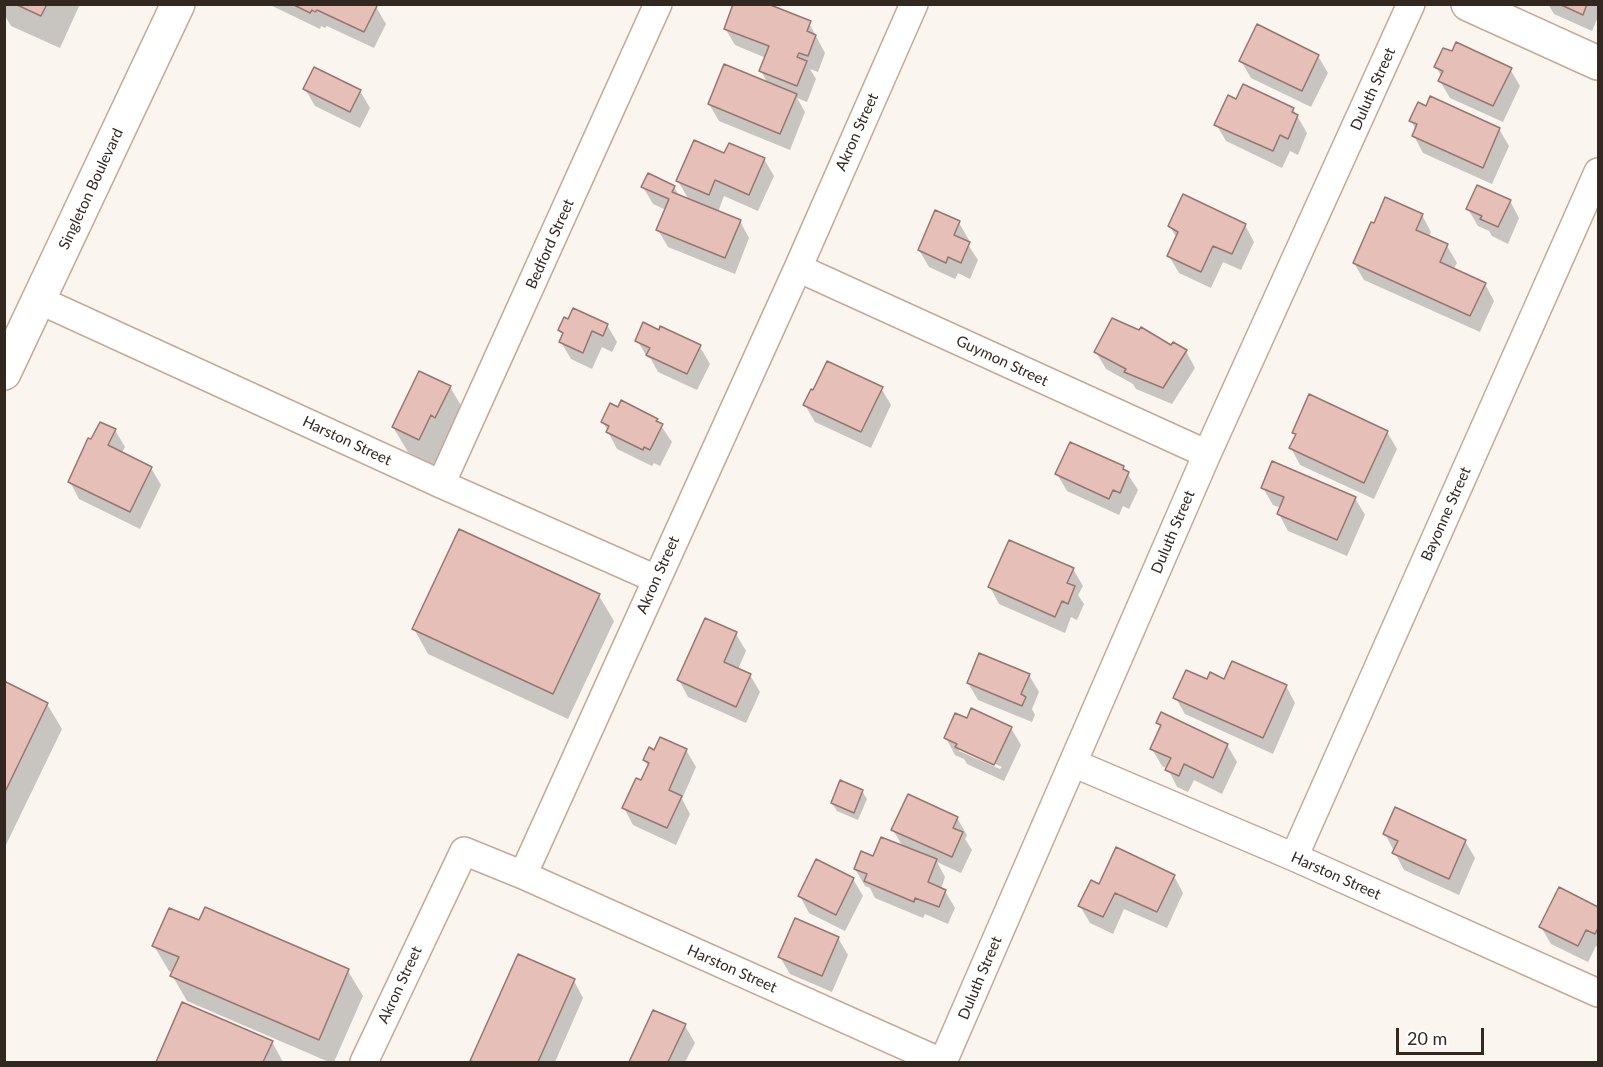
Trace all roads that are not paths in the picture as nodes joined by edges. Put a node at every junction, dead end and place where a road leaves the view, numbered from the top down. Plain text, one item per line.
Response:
1 (178, 4) edge
2 (658, 4) edge
3 (914, 4) edge
4 (1411, 4) edge
5 (1468, 4) edge
6 (1599, 63) edge
7 (1599, 172) edge
8 (798, 268) junction
9 (39, 300) junction
10 (4, 373) edge
11 (1207, 454) junction
12 (441, 484) junction
13 (656, 579) junction
14 (1073, 762) junction
15 (1294, 857) junction
16 (523, 874) junction
17 (1599, 993) edge
18 (364, 1062) edge
19 (942, 1062) edge

1 - 9 main road, Singleton Boulevard
2 - 12 street, Bedford Street
3 - 8 street, Akron Street
4 - 11 street, Duluth Street
5 - 6 main road
7 - 15 street, Bayonne Street
8 - 11 street, Guymon Street
8 - 13 street, Akron Street
9 - 10 main road, Singleton Boulevard
9 - 12 street, Harston Street
11 - 14 street, Duluth Street
12 - 13 street, Harston Street
13 - 16 street, Akron Street
14 - 15 street, Harston Street
14 - 19 street, Duluth Street
15 - 17 street, Harston Street
16 - 18 street, Akron Street
16 - 19 street, Harston Street

